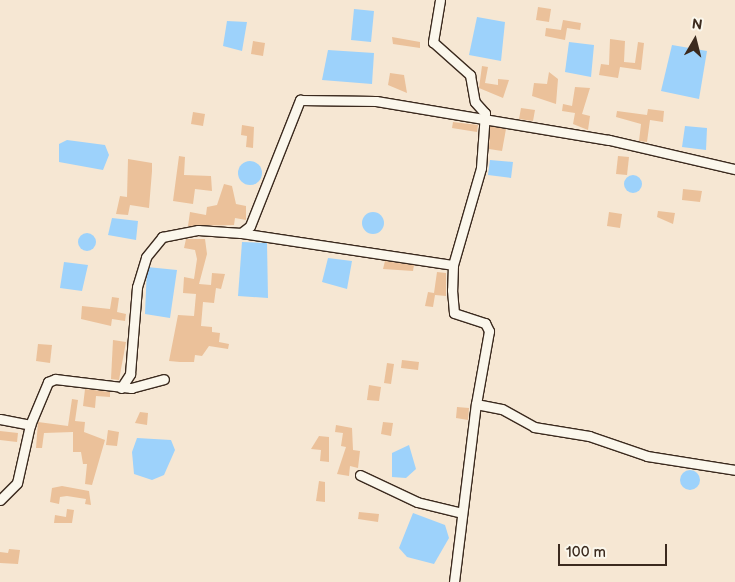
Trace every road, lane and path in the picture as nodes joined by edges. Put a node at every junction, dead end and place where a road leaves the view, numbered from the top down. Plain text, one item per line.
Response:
1 (440, 0) edge
2 (485, 122) junction
3 (735, 169) edge
4 (242, 233) junction
5 (453, 265) junction
6 (164, 379) dead end
7 (121, 388) junction
8 (476, 404) junction
9 (0, 419) edge
10 (30, 425) junction
11 (735, 470) edge
12 (360, 475) dead end
13 (0, 500) edge
14 (462, 513) junction
15 (454, 582) edge

1 - 2 street
2 - 3 street
2 - 4 street
2 - 5 street
4 - 5 street
4 - 7 street
5 - 8 street
6 - 7 street
7 - 10 street
8 - 11 street
8 - 14 street
9 - 10 street
10 - 13 street
12 - 14 street
14 - 15 street

